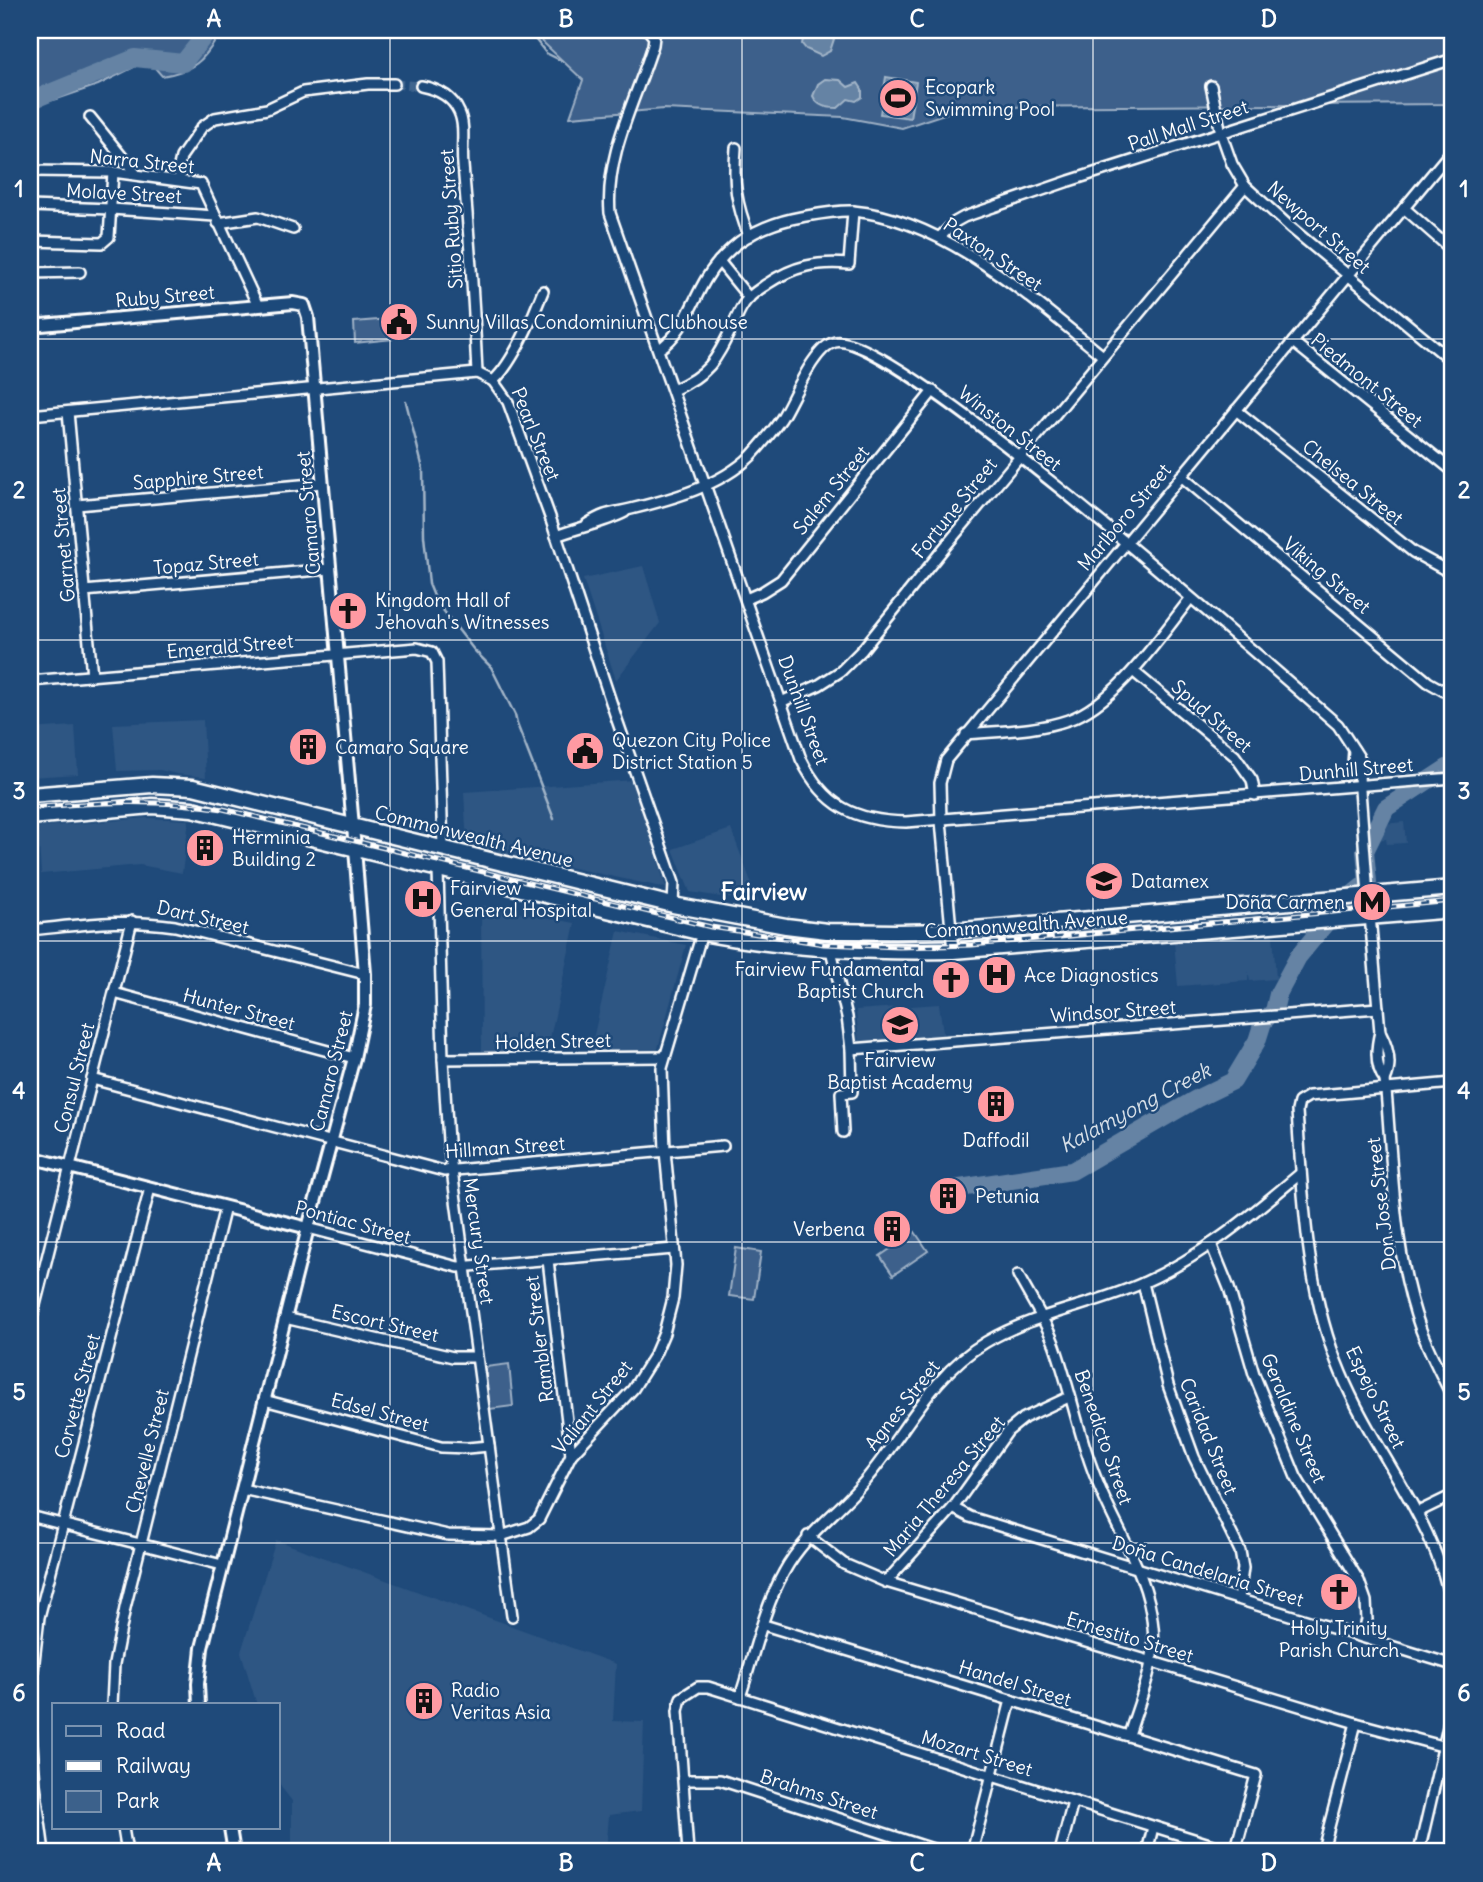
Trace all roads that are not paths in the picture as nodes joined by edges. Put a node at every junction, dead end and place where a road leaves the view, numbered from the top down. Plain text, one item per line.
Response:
1 (648, 30) edge
2 (1453, 59) edge
3 (394, 84) tunnel mouth
4 (421, 86) tunnel mouth
5 (1211, 86) dead end
6 (90, 117) dead end
7 (1222, 133) junction
8 (736, 148) dead end
9 (1453, 149) edge
10 (30, 171) edge
11 (113, 172) junction
12 (136, 174) junction
13 (180, 180) junction
14 (1245, 186) junction
15 (30, 206) edge
16 (1404, 208) junction
17 (111, 209) junction
18 (853, 211) junction
19 (217, 220) junction
20 (293, 229) dead end
21 (749, 236) junction
22 (940, 237) junction
23 (30, 240) edge
24 (1453, 251) edge
25 (719, 261) junction
26 (80, 272) dead end
27 (30, 273) edge
28 (1348, 275) junction
29 (543, 291) dead end
30 (748, 298) junction
31 (304, 305) joint
32 (258, 306) junction
33 (30, 326) edge
34 (1293, 342) junction
35 (659, 349) junction
36 (1103, 356) junction
37 (1453, 362) edge
38 (477, 373) junction
39 (493, 381) junction
40 (314, 390) junction
41 (673, 390) junction
42 (933, 391) junction
43 (1236, 410) junction
44 (68, 412) junction
45 (30, 415) edge
46 (1019, 457) junction
47 (1453, 471) edge
48 (1181, 476) junction
49 (323, 483) junction
50 (706, 485) junction
51 (77, 505) junction
52 (556, 536) junction
53 (1125, 544) junction
54 (330, 569) junction
55 (1453, 574) edge
56 (84, 591) junction
57 (746, 599) junction
58 (1190, 599) junction
59 (338, 654) junction
60 (1133, 671) junction
61 (92, 676) junction
62 (30, 681) edge
63 (1453, 695) edge
64 (782, 702) junction
65 (966, 734) junction
66 (1453, 778) edge
67 (1360, 782) junction
68 (158, 785) junction
69 (175, 785) junction
70 (30, 795) edge
71 (1255, 795) junction
72 (156, 807) junction
73 (172, 807) junction
74 (30, 817) edge
75 (941, 821) junction
76 (353, 825) junction
77 (443, 848) junction
78 (355, 849) junction
79 (438, 870) junction
80 (1453, 888) edge
81 (1368, 895) junction
82 (673, 905) junction
83 (1453, 910) edge
84 (1370, 915) junction
85 (132, 921) junction
86 (30, 930) edge
87 (951, 931) junction
88 (702, 933) junction
89 (831, 950) junction
90 (953, 951) junction
91 (365, 974) junction
92 (114, 993) junction
93 (1378, 1008) junction
94 (851, 1049) junction
95 (664, 1057) junction
96 (355, 1058) junction
97 (443, 1059) junction
98 (92, 1079) junction
99 (1453, 1083) edge
100 (1385, 1084) junction
101 (843, 1132) dead end
102 (331, 1141) junction
103 (723, 1146) dead end
104 (665, 1151) junction
105 (30, 1157) edge
106 (69, 1167) junction
107 (452, 1171) junction
108 (1301, 1173) junction
109 (150, 1188) junction
110 (225, 1207) junction
111 (308, 1228) junction
112 (1211, 1244) junction
113 (674, 1249) junction
114 (548, 1260) junction
115 (466, 1267) junction
116 (1018, 1275) dead end
117 (1143, 1283) junction
118 (285, 1318) junction
119 (1040, 1318) junction
120 (30, 1325) edge
121 (476, 1357) junction
122 (1069, 1397) junction
123 (1453, 1398) edge
124 (264, 1400) junction
125 (489, 1446) junction
126 (571, 1455) junction
127 (242, 1489) junction
128 (1453, 1495) edge
129 (953, 1508) junction
130 (1418, 1512) junction
131 (30, 1516) edge
132 (62, 1524) junction
133 (501, 1536) junction
134 (808, 1536) junction
135 (142, 1545) junction
136 (222, 1565) junction
137 (1137, 1568) junction
138 (886, 1582) junction
139 (1239, 1598) junction
140 (1453, 1613) edge
141 (512, 1616) dead end
142 (764, 1625) junction
143 (1362, 1637) junction
144 (1151, 1662) junction
145 (1453, 1665) edge
146 (30, 1697) edge
147 (740, 1697) junction
148 (1011, 1700) junction
149 (112, 1703) edge
150 (199, 1703) edge
151 (1453, 1705) edge
152 (30, 1716) edge
153 (1356, 1723) junction
154 (1129, 1735) junction
155 (1449, 1748) edge
156 (992, 1777) junction
157 (684, 1780) junction
158 (1073, 1802) junction
159 (1153, 1827) junction
160 (123, 1829) edge
161 (230, 1829) edge
162 (1325, 1842) dead end
163 (44, 1852) edge
164 (127, 1852) edge
165 (234, 1852) edge
166 (688, 1852) edge
167 (942, 1852) edge
168 (972, 1852) edge
169 (1060, 1852) edge
170 (1147, 1852) edge
171 (1235, 1852) edge
172 (1419, 1852) edge

1 - 35 street, Dunhill Street
2 - 7 street, Pall Mall Street
3 - 13 street
4 - 38 street, Sitio Ruby Street
5 - 7 street, Newport Street
6 - 12 street
7 - 14 street, Newport Street
7 - 22 street, Pall Mall Street
8 - 21 street
9 - 16 street, Marlboro Street
10 - 11 street, Narra Street
11 - 12 street, Narra Street
11 - 17 street
12 - 13 street, Narra Street
13 - 19 street, Narra Street
14 - 28 street, Newport Street
14 - 36 street, Fortune Street
15 - 17 street, Molave Street
16 - 24 street
16 - 28 street, Marlboro Street
17 - 19 street, Molave Street
17 - 23 street
18 - 21 street, Paxton Street
18 - 22 street, Paxton Street
18 - 30 street
19 - 20 street, Molave Street
19 - 32 street, Narra Street
21 - 25 street, Paxton Street
22 - 36 street, Paxton Street
25 - 30 street
25 - 35 street, Paxton Street
26 - 27 street
28 - 34 street, Marlboro Street
28 - 37 street, Newport Street
29 - 39 street
30 - 41 street
31 - 32 street, Ruby Street
31 - 40 street, Camaro Street
32 - 33 street, Ruby Street
34 - 43 street, Marlboro Street
34 - 47 street, Piedmont Street
35 - 41 street, Dunhill Street
36 - 46 street, Fortune Street
38 - 39 street, Pearl Street
38 - 40 street
39 - 52 street, Pearl Street
40 - 44 street
40 - 49 street, Camaro Street
41 - 50 street, Dunhill Street
42 - 46 street, Winston Street
42 - 50 street, Winston Street
42 - 57 street, Salem Street
43 - 48 street, Marlboro Street
43 - 55 street, Chelsea Street
44 - 45 street
44 - 51 street, Garnet Street
46 - 53 street, Winston Street
46 - 64 street, Fortune Street
48 - 53 street, Marlboro Street
48 - 63 street, Viking Street
49 - 51 street, Sapphire Street
49 - 54 street, Camaro Street
50 - 52 street, Winston Street
50 - 57 street, Dunhill Street
51 - 56 street, Garnet Street
52 - 82 street, Pearl Street
53 - 58 street, Winston Street
53 - 65 street, Marlboro Street
54 - 56 street, Topaz Street
54 - 59 street, Camaro Street
56 - 61 street, Garnet Street
57 - 64 street, Dunhill Street
58 - 60 street
58 - 67 street, Winston Street
59 - 61 street, Emerald Street
59 - 76 street, Camaro Street
59 - 77 street, Emerald Street
60 - 65 street
60 - 71 street, Spud Street
61 - 62 street, Emerald Street
64 - 75 street, Dunhill Street
65 - 75 street, Marlboro Street
66 - 67 street, Dunhill Street
67 - 71 street, Dunhill Street
67 - 81 street, Winston Street
68 - 69 main road, Commonwealth Avenue
68 - 70 main road, Commonwealth Avenue
68 - 72 main road
69 - 73 main road
69 - 76 main road, Commonwealth Avenue
71 - 75 street, Dunhill Street
72 - 73 main road, Commonwealth Avenue
72 - 74 main road, Commonwealth Avenue
73 - 78 main road, Commonwealth Avenue
75 - 87 street, Marlboro Street
76 - 77 main road, Commonwealth Avenue
76 - 78 street, Camaro Street
77 - 82 main road, Commonwealth Avenue
78 - 79 main road, Commonwealth Avenue
78 - 91 street, Camaro Street
79 - 88 main road, Commonwealth Avenue
79 - 97 street, Mercury Street
80 - 81 main road, Commonwealth Avenue
81 - 87 main road, Commonwealth Avenue
82 - 87 main road, Commonwealth Avenue
83 - 84 main road, Commonwealth Avenue
84 - 90 main road, Commonwealth Avenue
84 - 93 street, Don Jose Street
85 - 86 street, Dart Street
85 - 91 street, Dart Street
85 - 92 street, Consul Street
87 - 90 street, Marlboro Street
88 - 89 main road, Commonwealth Avenue
88 - 95 street, Valiant Street
89 - 90 main road, Commonwealth Avenue
89 - 94 street
91 - 96 street, Camaro Street
92 - 96 street, Hunter Street
92 - 98 street, Consul Street
93 - 94 street, Windsor Street
93 - 100 street, Don Jose Street
94 - 101 street
95 - 97 street, Holden Street
95 - 104 street, Valiant Street
96 - 102 street, Camaro Street
97 - 107 street, Mercury Street
98 - 102 street, Hillman Street
98 - 106 street, Consul Street
99 - 100 street
100 - 108 street, Espejo Street
100 - 123 street, Don Jose Street
102 - 107 street, Hillman Street
102 - 111 street, Camaro Street
103 - 104 street, Hillman Street
104 - 107 street, Hillman Street
104 - 113 street, Valiant Street
105 - 106 street, Pontiac Street
106 - 109 street, Pontiac Street
106 - 120 street, Consul Street
107 - 115 street, Mercury Street
108 - 112 street, Agnes Street
108 - 130 street, Espejo Street
109 - 110 street, Pontiac Street
109 - 132 street, Corvette Street
110 - 111 street, Pontiac Street
110 - 135 street, Chevelle Street
111 - 115 street, Pontiac Street
111 - 118 street, Camaro Street
112 - 117 street, Agnes Street
112 - 143 street, Geraldine Street
113 - 114 street, Pontiac Street
113 - 126 street, Valiant Street
114 - 115 street, Pontiac Street
114 - 126 street, Rambler Street
115 - 121 street, Mercury Street
116 - 119 street, Benedicto Street
117 - 119 street, Agnes Street
117 - 139 street, Caridad Street
118 - 121 street, Escort Street
118 - 124 street, Camaro Street
119 - 122 street, Benedicto Street
119 - 134 street, Agnes Street
121 - 125 street, Mercury Street
122 - 129 street, Maria Theresa Street
122 - 137 street, Benedicto Street
124 - 125 street, Edsel Street
124 - 127 street, Camaro Street
125 - 133 street, Mercury Street
126 - 133 street, Valiant Street
127 - 133 street, Valiant Street
127 - 136 street, Camaro Street
128 - 130 street
129 - 137 street, Doña Candelaria Street
129 - 138 street, Maria Theresa Street
130 - 140 street, Espejo Street
131 - 132 street
132 - 135 street
132 - 146 street, Corvette Street
133 - 141 street, Mercury Street
134 - 138 street, Ernestito Street
134 - 142 street, Agnes Street
135 - 136 street
135 - 149 street, Chevelle Street
136 - 150 street, Camaro Street
137 - 139 street, Doña Candelaria Street
137 - 144 street, Benedicto Street
138 - 144 street, Ernestito Street
139 - 143 street, Doña Candelaria Street
142 - 147 street, Agnes Street
142 - 148 street, Handel Street
143 - 145 street, Doña Candelaria Street
144 - 153 street, Ernestito Street
144 - 154 street, Benedicto Street
147 - 156 street, Mozart Street
147 - 157 street, Mozart Street
148 - 154 street, Handel Street
148 - 156 street
151 - 155 street
152 - 163 street
153 - 155 street, Ernestito Street
153 - 162 street
154 - 171 street, Handel Street
155 - 172 street
156 - 158 street, Mozart Street
156 - 168 street
157 - 166 street
157 - 167 street, Brahms Street
158 - 159 street, Mozart Street
158 - 169 street
159 - 170 street
159 - 171 street, Mozart Street
160 - 164 street
161 - 165 street

